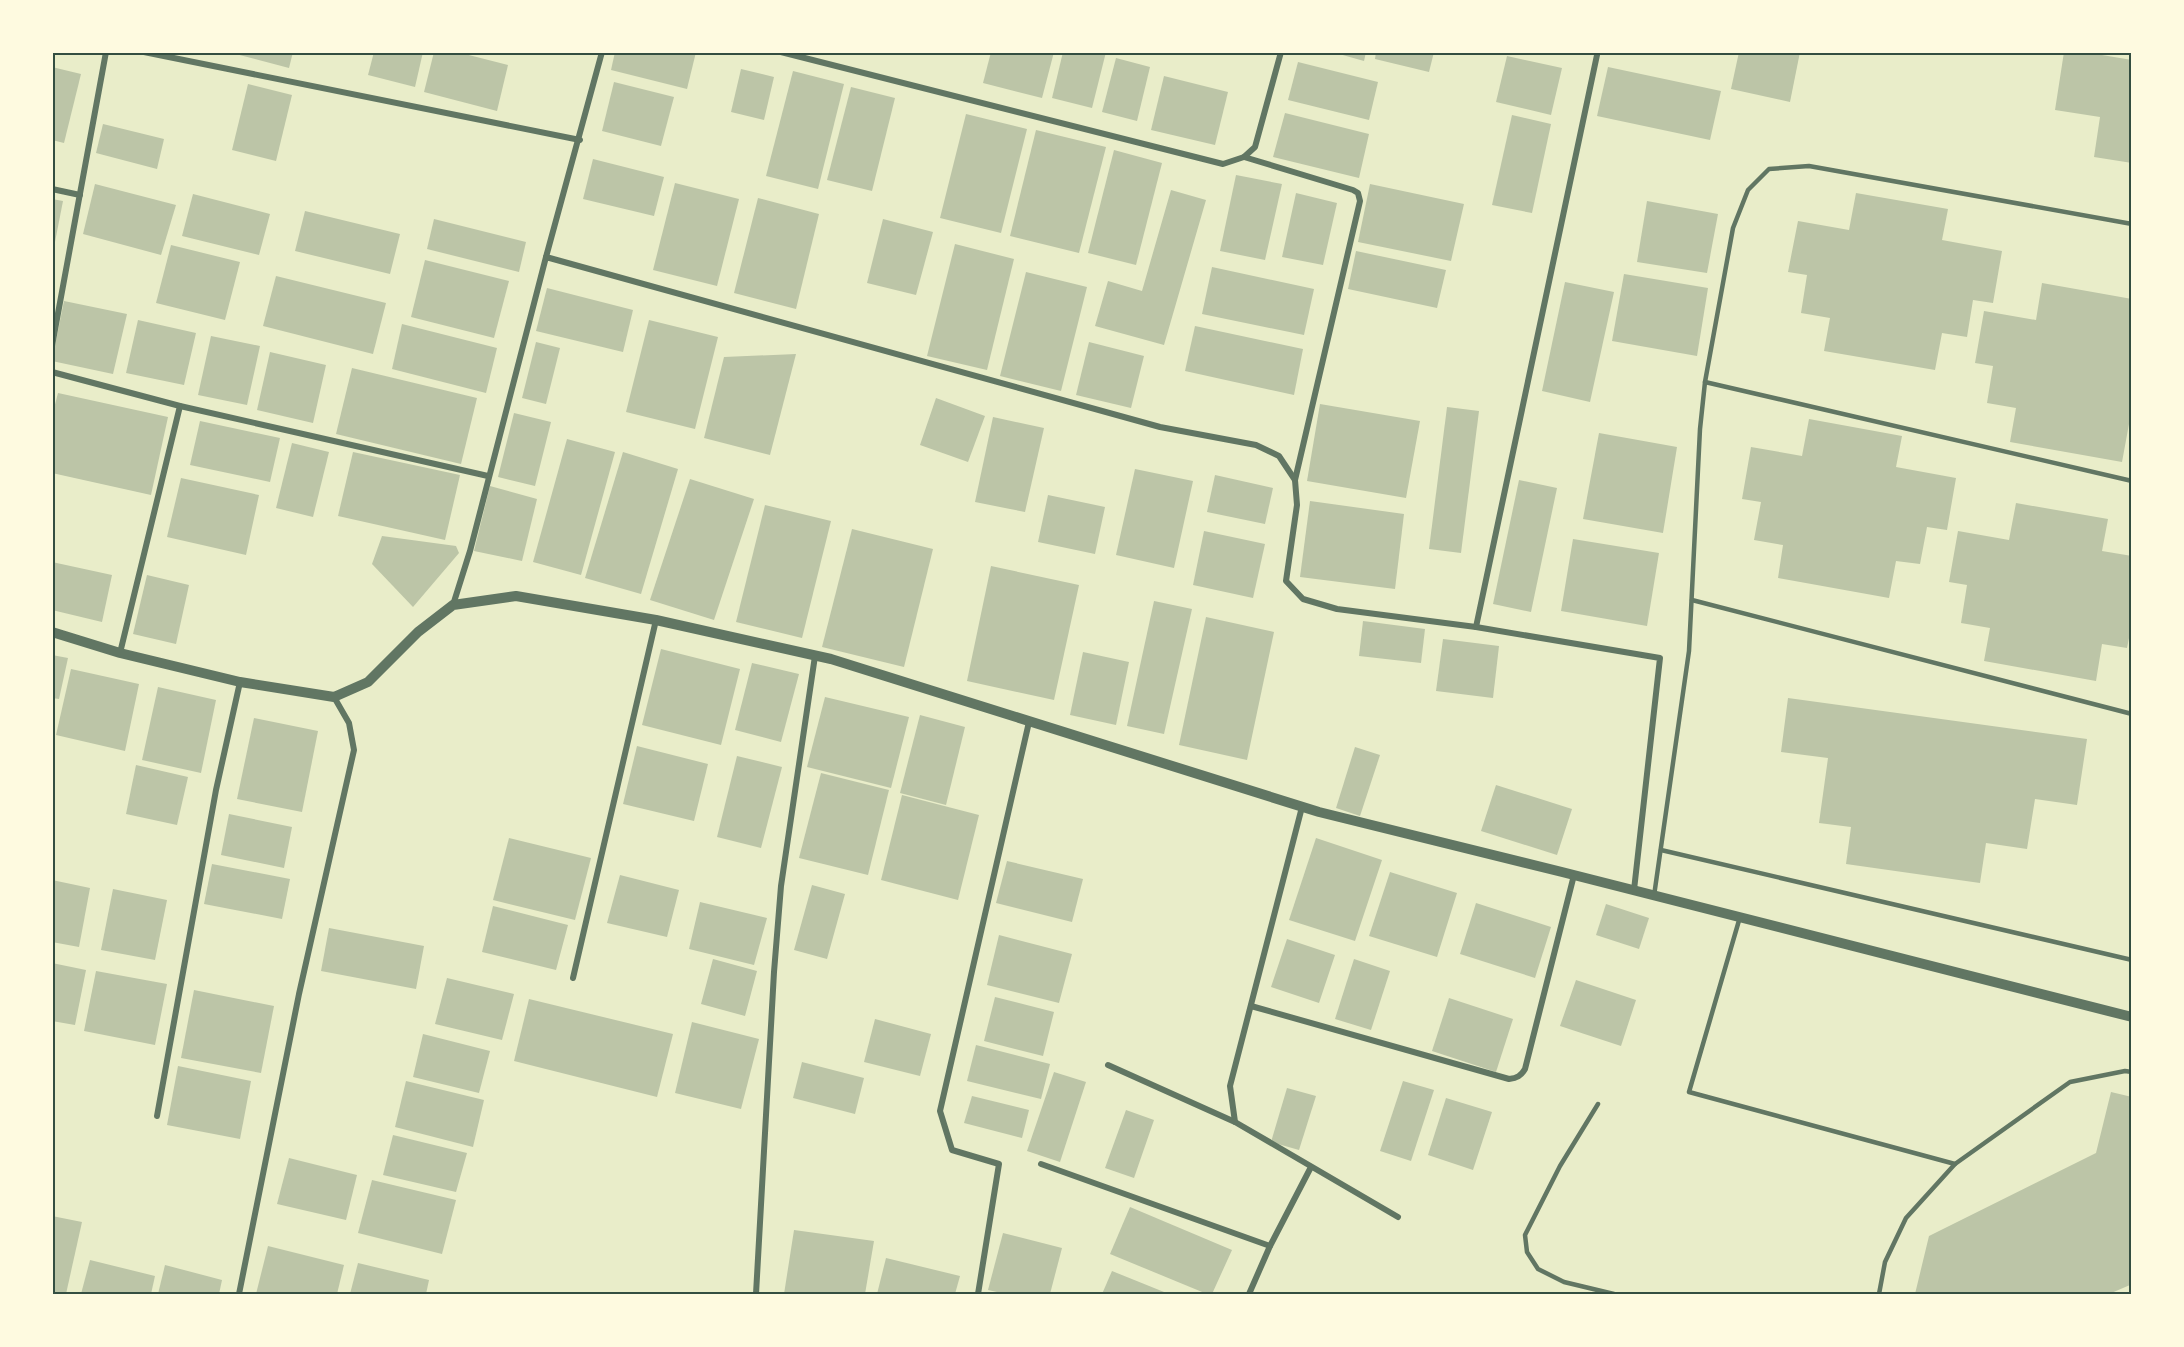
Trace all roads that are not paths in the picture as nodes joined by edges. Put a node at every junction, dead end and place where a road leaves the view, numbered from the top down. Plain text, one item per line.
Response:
1 (106, 52) edge
2 (144, 52) edge
3 (602, 52) edge
4 (781, 52) edge
5 (1281, 52) edge
6 (1597, 55) dead end
7 (580, 140) junction
8 (1244, 157) junction
9 (52, 189) edge
10 (80, 195) junction
11 (2132, 224) edge
12 (546, 257) junction
13 (52, 346) edge
14 (52, 372) edge
15 (1705, 382) junction
16 (180, 406) junction
17 (488, 476) junction
18 (1295, 480) junction
19 (2132, 481) edge
20 (1692, 600) junction
21 (453, 605) junction
22 (656, 620) junction
23 (1476, 627) junction
24 (52, 632) edge
25 (120, 653) junction
26 (816, 656) junction
27 (240, 682) junction
28 (334, 697) junction
29 (2132, 714) edge
30 (1029, 722) junction
31 (1302, 807) junction
32 (1661, 850) junction
33 (1574, 875) junction
34 (1634, 890) junction
35 (1654, 896) junction
36 (1740, 917) junction
37 (2132, 960) edge
38 (573, 978) dead end
39 (1251, 1006) junction
40 (2132, 1017) edge
41 (1108, 1065) dead end
42 (2132, 1072) edge
43 (1598, 1104) dead end
44 (157, 1116) dead end
45 (1234, 1122) junction
46 (1041, 1164) dead end
47 (1955, 1164) junction
48 (1311, 1167) junction
49 (1398, 1216) dead end
50 (1270, 1246) junction
51 (239, 1294) edge
52 (756, 1294) edge
53 (978, 1294) edge
54 (1249, 1294) edge
55 (1614, 1294) edge
56 (1879, 1294) edge

1 - 10 street
2 - 7 street
3 - 7 street
4 - 8 street
5 - 8 street
6 - 23 street
7 - 12 street
8 - 18 street
9 - 10 street
10 - 13 street
11 - 15 lane
12 - 17 street
12 - 18 street
14 - 16 street
15 - 19 lane
15 - 20 lane
16 - 17 street
16 - 25 street
17 - 21 street
18 - 23 street
20 - 29 lane
20 - 32 lane
21 - 22 street
21 - 28 street
22 - 26 street
22 - 38 street
23 - 34 street
24 - 25 street
25 - 27 street
26 - 30 street
26 - 52 street
27 - 28 street
27 - 44 street
28 - 51 street
30 - 31 street
30 - 53 street
31 - 33 street
31 - 39 street
32 - 35 lane
32 - 37 lane
33 - 34 street
33 - 39 street
34 - 35 street
35 - 36 street
36 - 40 street
36 - 47 lane
39 - 45 street
41 - 45 street
42 - 47 lane
43 - 55 lane
45 - 48 street
46 - 50 street
47 - 56 lane
48 - 49 street
48 - 50 street
50 - 54 street

